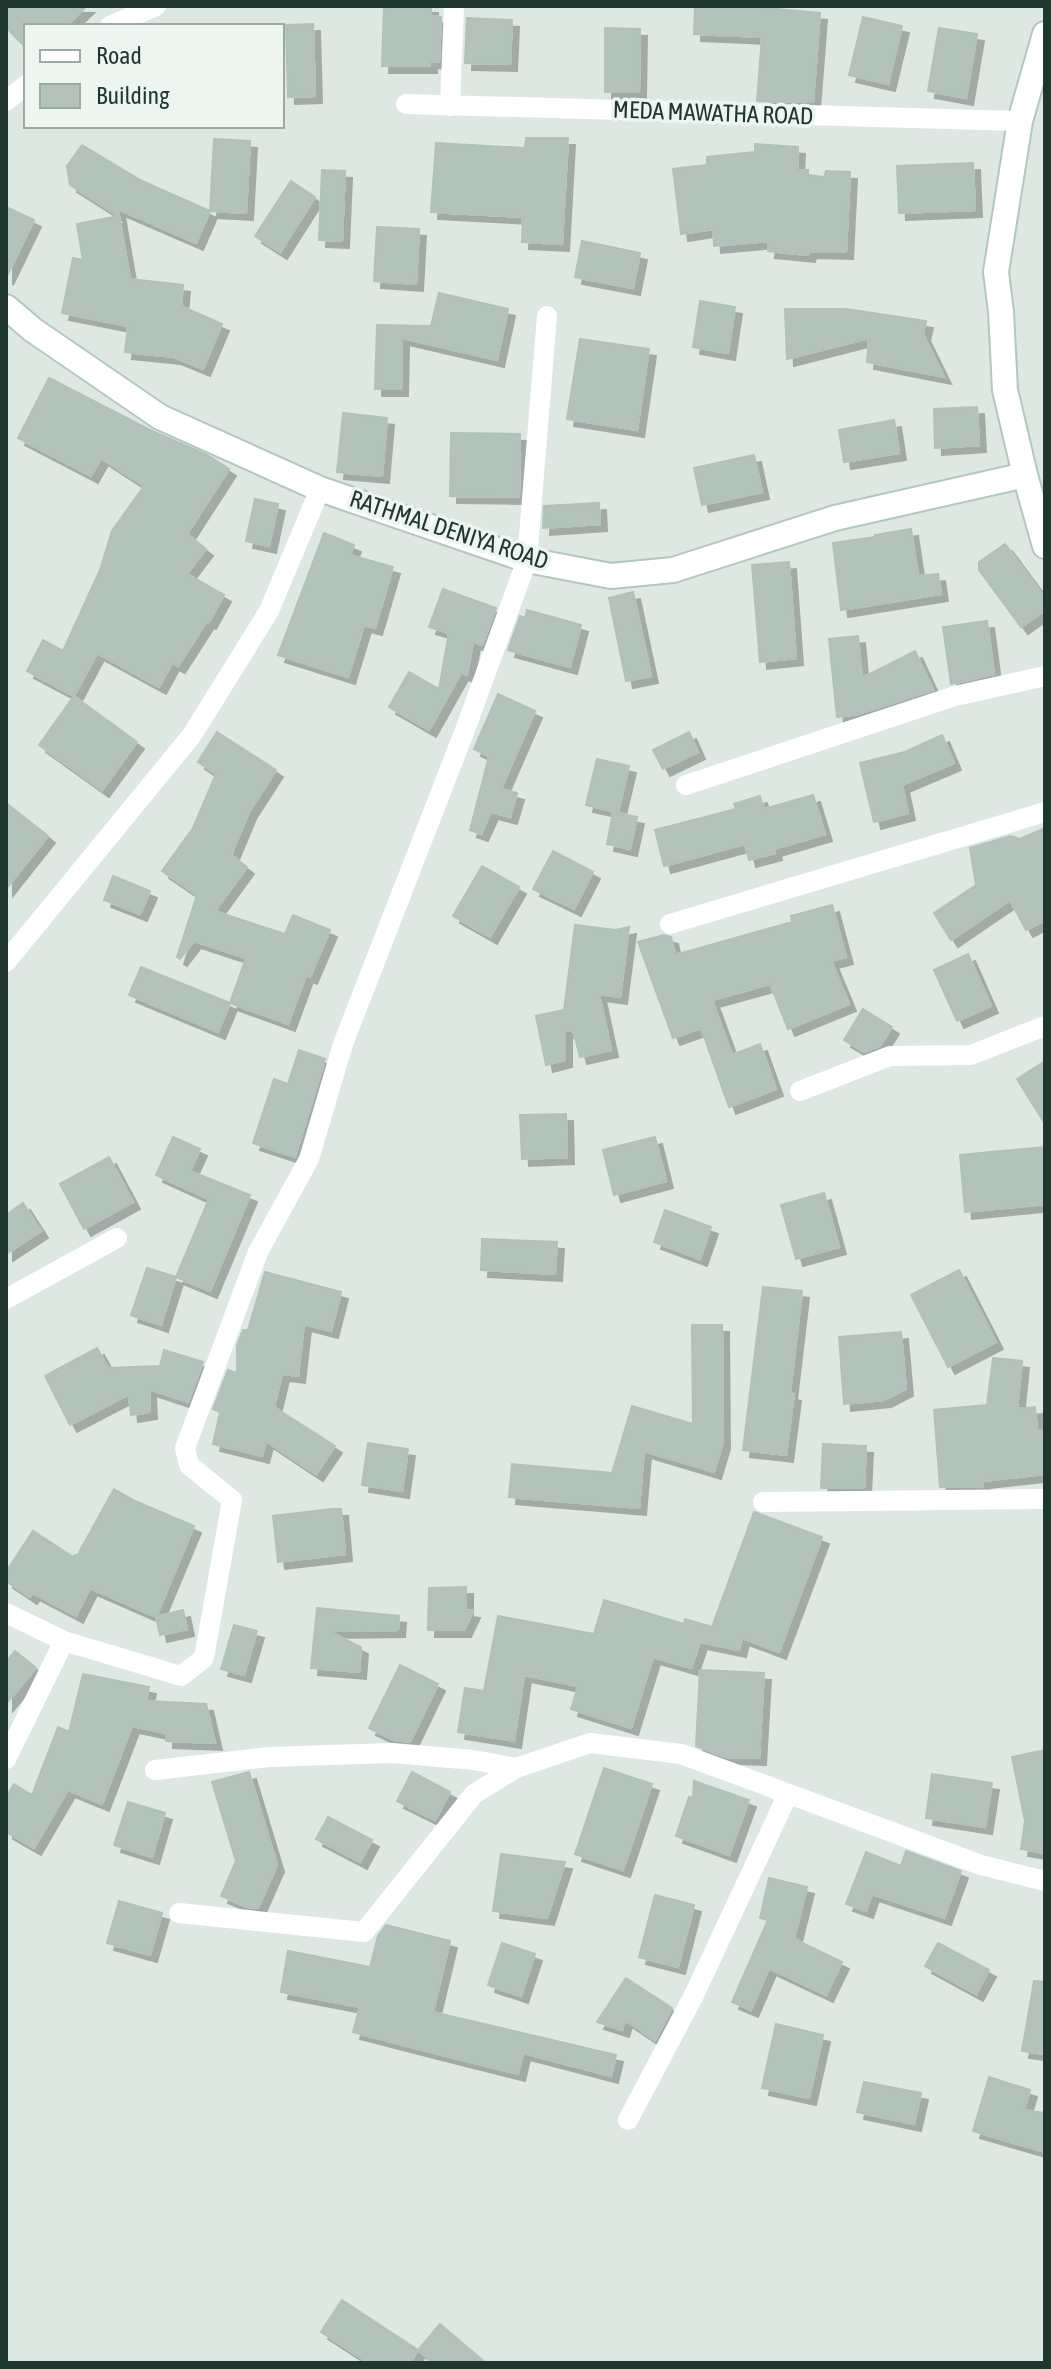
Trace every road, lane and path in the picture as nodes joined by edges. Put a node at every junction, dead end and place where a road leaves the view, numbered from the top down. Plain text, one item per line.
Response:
1 (156, 6) edge
2 (454, 6) edge
3 (115, 24) edge
4 (1045, 34) edge
5 (24, 87) edge
6 (6, 101) edge
7 (406, 104) dead end
8 (450, 106) junction
9 (1020, 121) junction
10 (6, 307) edge
11 (547, 316) dead end
12 (1035, 474) edge
13 (320, 489) junction
14 (1045, 546) edge
15 (527, 560) junction
16 (1045, 676) edge
17 (686, 785) dead end
18 (1045, 812) edge
19 (670, 924) dead end
20 (6, 962) edge
21 (1045, 1026) edge
22 (800, 1091) dead end
23 (117, 1238) dead end
24 (6, 1299) edge
25 (1045, 1499) edge
26 (763, 1502) dead end
27 (6, 1613) edge
28 (64, 1641) junction
29 (6, 1759) edge
30 (516, 1768) junction
31 (155, 1770) dead end
32 (788, 1794) junction
33 (1045, 1881) edge
34 (179, 1913) dead end
35 (628, 2120) dead end

1 - 3 street
2 - 8 street
4 - 9 street
5 - 6 street
7 - 8 street, MEDA MAWATHA ROAD
8 - 9 street, MEDA MAWATHA ROAD
9 - 12 street
10 - 13 street, RATHMAL DENIYA ROAD
11 - 15 street
12 - 14 street
12 - 15 street, RATHMAL DENIYA ROAD
13 - 15 street, RATHMAL DENIYA ROAD
13 - 20 street
15 - 28 street
16 - 17 street
18 - 19 street
21 - 22 street
23 - 24 street
25 - 26 street
27 - 28 street
28 - 29 street
30 - 31 street
30 - 32 street
30 - 34 street
32 - 33 street
32 - 35 street

